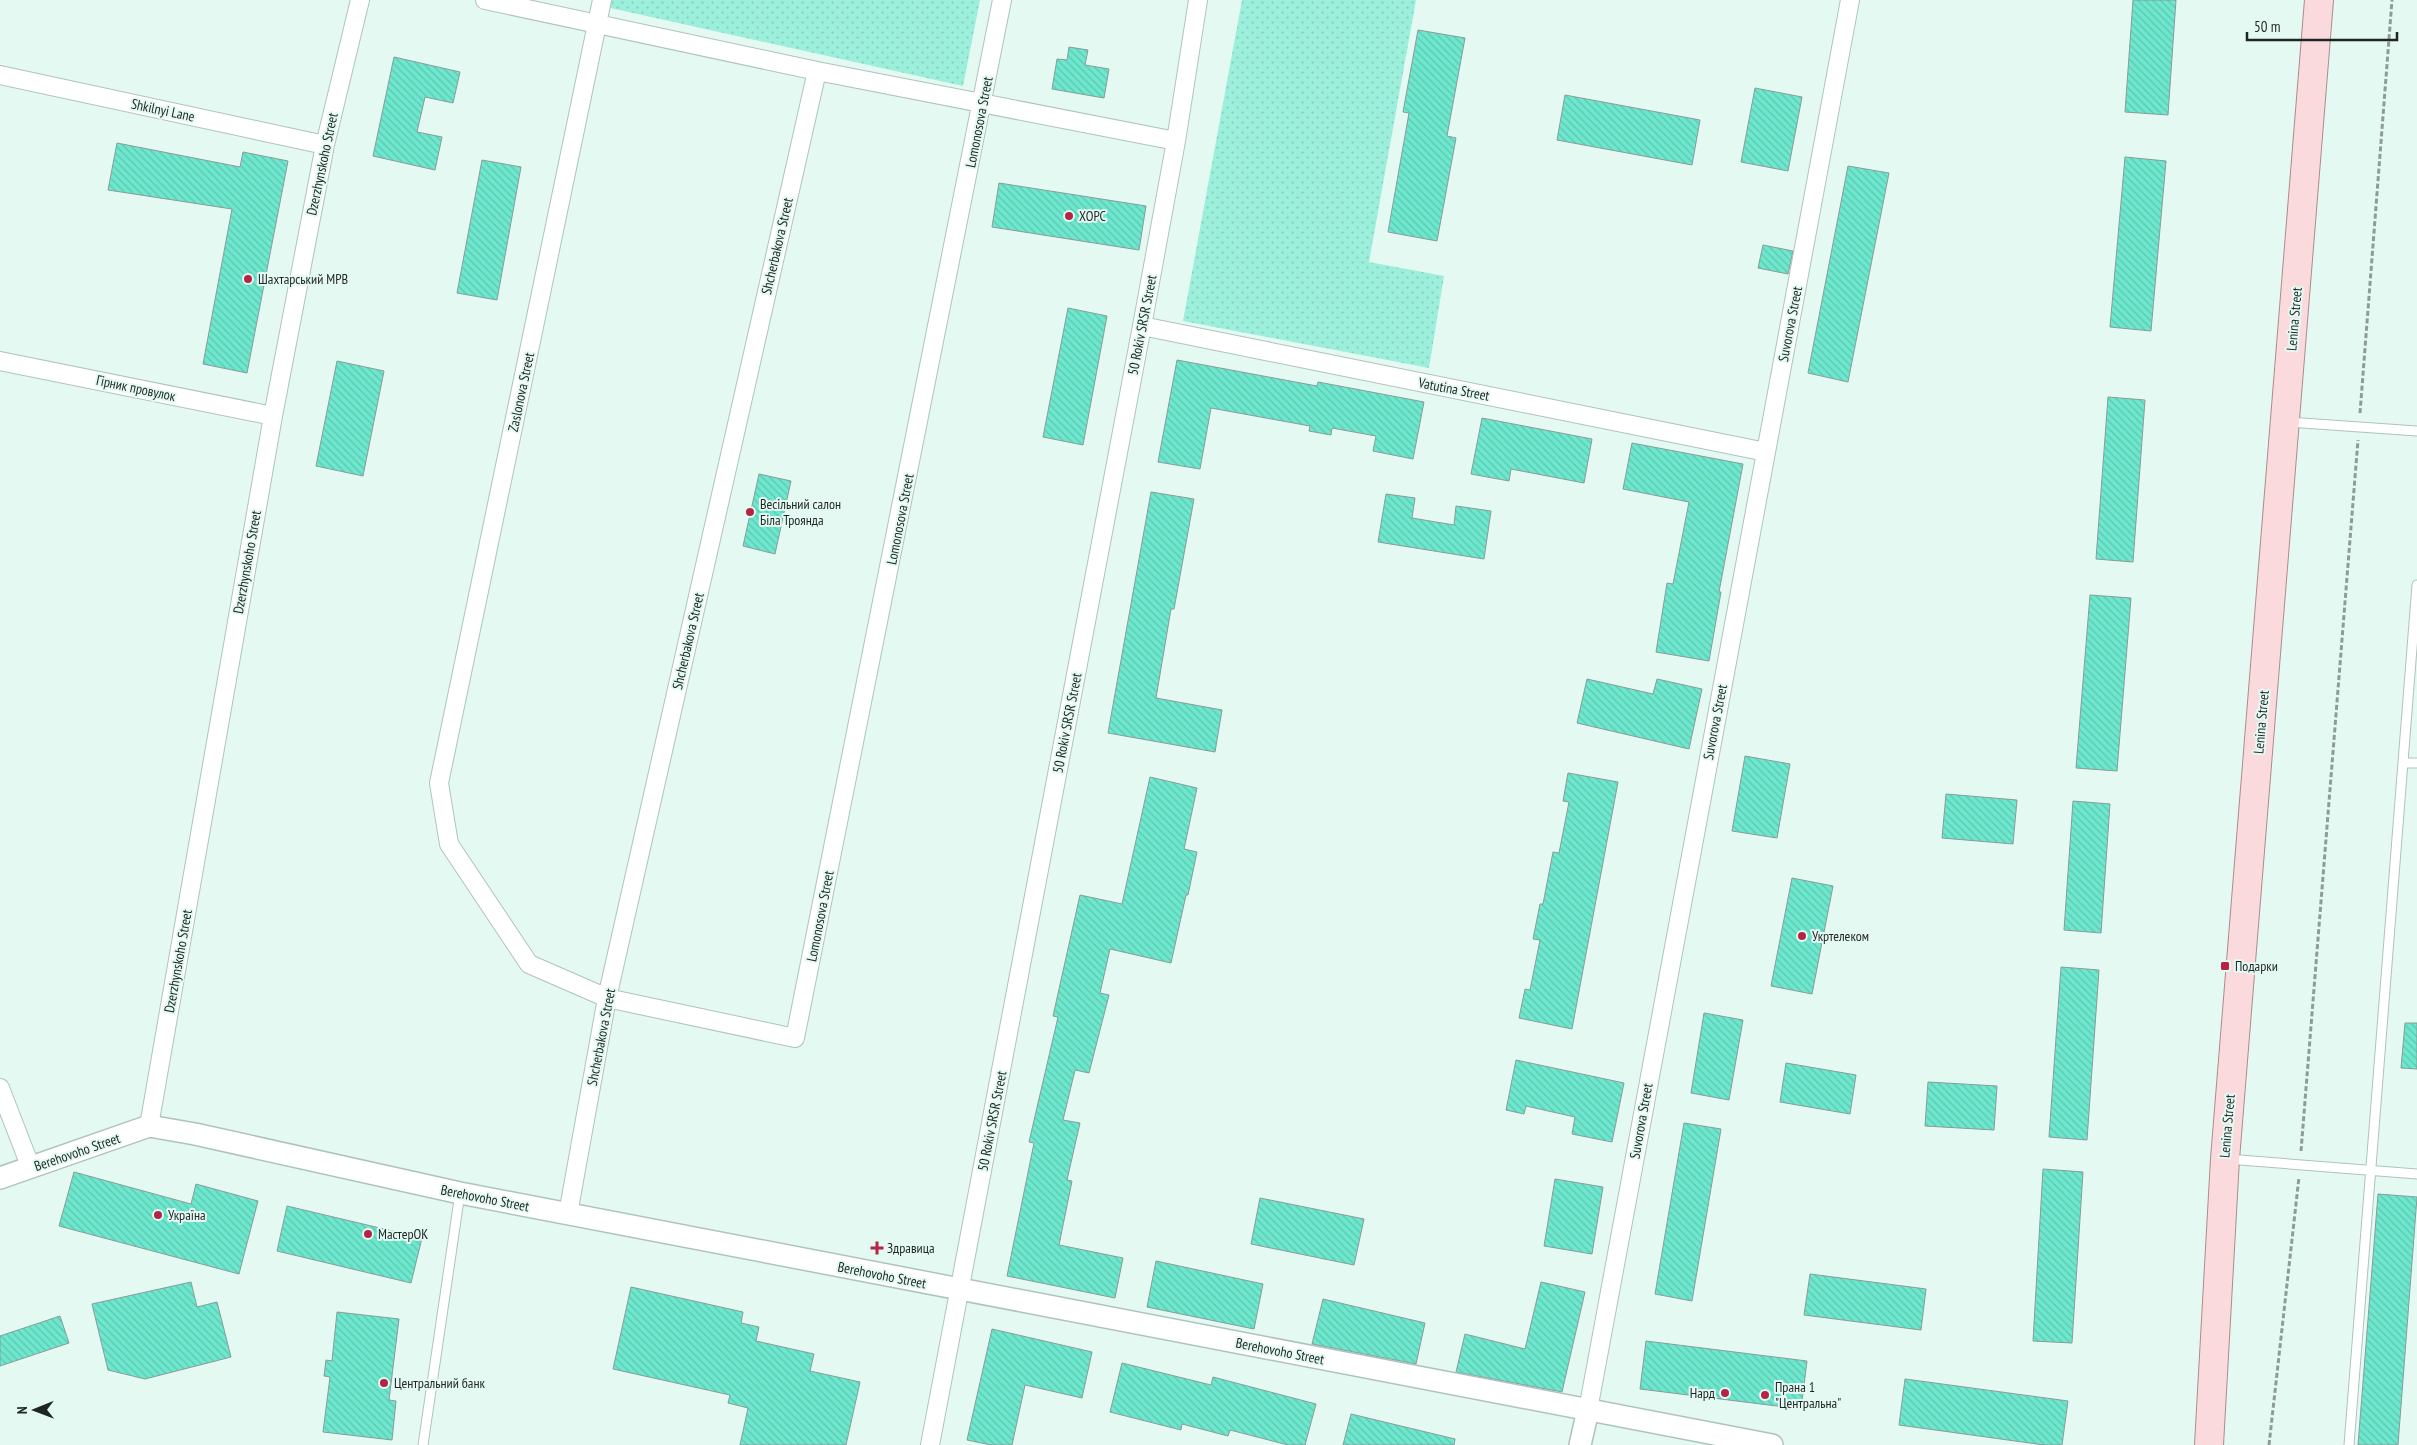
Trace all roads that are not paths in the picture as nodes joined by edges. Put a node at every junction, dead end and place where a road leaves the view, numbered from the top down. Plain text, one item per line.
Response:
1 (360, 0) edge
2 (485, 0) edge
3 (602, 0) edge
4 (1002, 0) edge
5 (1198, 0) edge
6 (1850, 0) edge
7 (2319, 0) edge
8 (598, 23) junction
9 (817, 71) junction
10 (0, 75) edge
11 (983, 104) junction
12 (1176, 141) junction
13 (325, 145) junction
14 (1142, 326) junction
15 (0, 361) edge
16 (273, 416) junction
17 (2286, 422) junction
18 (2417, 432) edge
19 (1766, 452) junction
20 (2417, 585) edge
21 (2403, 763) junction
22 (2417, 763) edge
23 (608, 998) junction
24 (0, 1088) edge
25 (149, 1126) junction
26 (2225, 1159) junction
27 (31, 1168) junction
28 (2370, 1170) junction
29 (2417, 1174) edge
30 (0, 1178) edge
31 (460, 1193) junction
32 (568, 1214) junction
33 (960, 1290) junction
34 (1588, 1410) junction
35 (423, 1445) edge
36 (930, 1445) edge
37 (1580, 1445) edge
38 (1772, 1445) edge
39 (2209, 1445) edge
40 (2349, 1445) edge

1 - 13 street, Dzerzhynskoho Street
2 - 8 street
3 - 8 street, Zaslonova Street
4 - 11 street, Lomonosova Street
5 - 12 street, 50 Rokiv SRSR Street
6 - 19 street, Suvorova Street
7 - 17 main road, Lenina Street
8 - 9 street
8 - 23 street, Zaslonova Street
9 - 11 street
9 - 23 street, Shcherbakova Street
10 - 13 street, Shkilnyi Lane
11 - 12 street
11 - 23 street, Lomonosova Street
12 - 14 street, 50 Rokiv SRSR Street
13 - 16 street, Dzerzhynskoho Street
14 - 19 street, Vatutina Street
14 - 33 street, 50 Rokiv SRSR Street
15 - 16 street, Гірник провулок
16 - 25 street, Dzerzhynskoho Street
17 - 18 lane
17 - 26 main road, Lenina Street
19 - 34 street, Suvorova Street
20 - 21 lane
21 - 22 lane
21 - 28 lane
23 - 32 street, Shcherbakova Street
24 - 27 street
25 - 27 street, Berehovoho Street
25 - 31 street, Berehovoho Street
26 - 28 lane
26 - 39 main road, Lenina Street
27 - 30 street, Berehovoho Street
28 - 29 lane
28 - 40 lane
31 - 32 street, Berehovoho Street
31 - 35 lane
32 - 33 street, Berehovoho Street
33 - 34 street, Berehovoho Street
33 - 36 street, 50 Rokiv SRSR Street
34 - 37 street, Suvorova Street
34 - 38 street, Berehovoho Street

